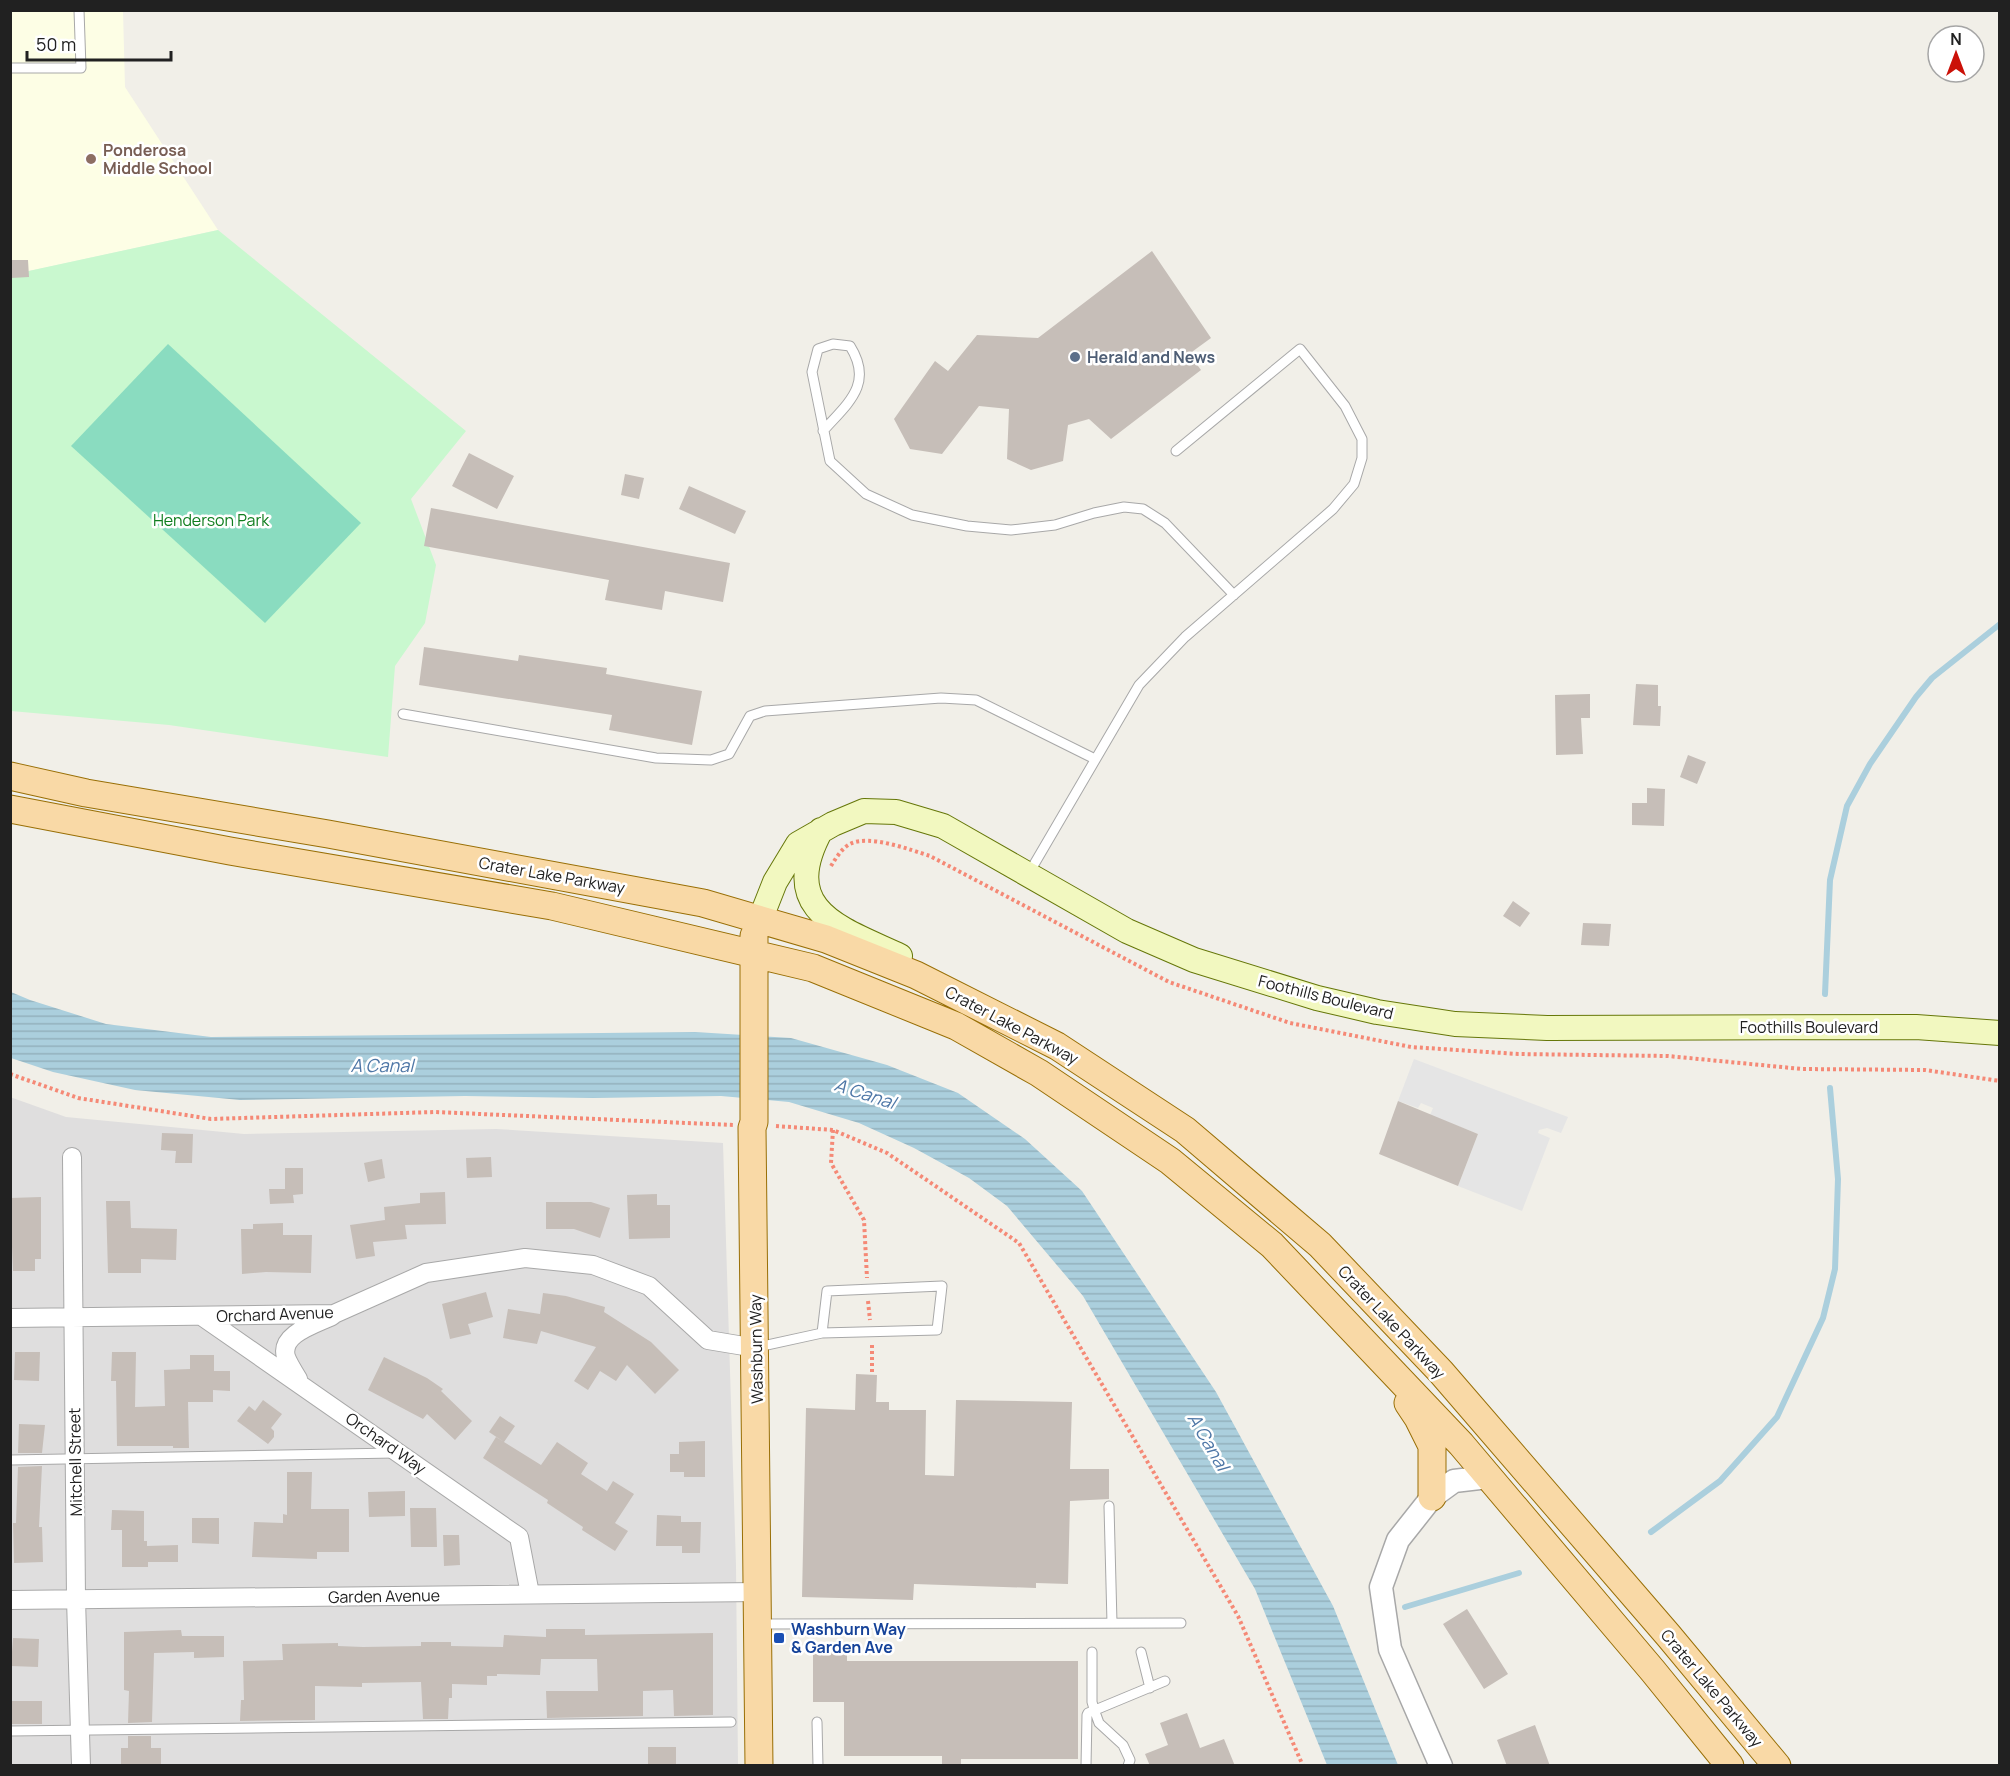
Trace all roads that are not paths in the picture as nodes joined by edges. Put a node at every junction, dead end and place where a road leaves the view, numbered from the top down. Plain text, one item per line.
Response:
1 (79, 10) edge
2 (10, 68) edge
3 (823, 431) junction
4 (1176, 451) dead end
5 (1234, 595) junction
6 (403, 714) dead end
7 (1095, 759) junction
8 (10, 776) edge
9 (10, 809) edge
10 (821, 830) junction
11 (1028, 875) junction
12 (756, 936) junction
13 (942, 988) junction
14 (2000, 1033) edge
15 (72, 1158) dead end
16 (334, 1314) junction
17 (73, 1317) junction
18 (203, 1317) junction
19 (10, 1318) edge
20 (822, 1333) junction
21 (756, 1348) junction
22 (1378, 1357) junction
23 (300, 1383) junction
24 (399, 1453) junction
25 (10, 1460) edge
26 (75, 1460) junction
27 (1488, 1477) junction
28 (1432, 1497) junction
29 (1109, 1506) dead end
30 (758, 1592) junction
31 (530, 1594) junction
32 (76, 1599) junction
33 (10, 1600) edge
34 (1112, 1623) junction
35 (1181, 1623) dead end
36 (758, 1624) junction
37 (1092, 1652) dead end
38 (1141, 1652) dead end
39 (1165, 1682) dead end
40 (1150, 1688) junction
41 (1095, 1712) junction
42 (731, 1722) dead end
43 (817, 1722) dead end
44 (10, 1731) edge
45 (80, 1731) junction
46 (81, 1766) edge
47 (759, 1766) edge
48 (818, 1766) edge
49 (1086, 1766) edge
50 (1128, 1766) edge
51 (1440, 1766) edge
52 (1730, 1766) edge
53 (1777, 1766) edge

1 - 2 lane
3 - 3 lane
3 - 5 lane
4 - 5 lane
5 - 7 lane
6 - 7 lane
7 - 11 lane
8 - 12 main road, Crater Lake Parkway
9 - 12 main road, Crater Lake Parkway
10 - 11 main road, Foothills Boulevard
10 - 12 main road, Foothills Boulevard
10 - 13 main road
11 - 14 main road, Foothills Boulevard
12 - 13 main road, Crater Lake Parkway
12 - 21 main road, Washburn Way
12 - 22 main road, Crater Lake Parkway
13 - 53 main road, Crater Lake Parkway
15 - 17 street, Mitchell Street
16 - 18 street, Orchard Avenue
16 - 21 street, Orchard Avenue
16 - 23 street
17 - 18 street, Orchard Avenue
17 - 19 street, Orchard Avenue
17 - 26 street, Mitchell Street
18 - 23 street, Orchard Way
20 - 20 lane
20 - 21 lane
21 - 30 main road, Washburn Way
22 - 27 main road, Crater Lake Parkway
22 - 28 main road
23 - 24 street, Orchard Way
24 - 26 lane
24 - 31 street, Orchard Way
25 - 26 lane
26 - 32 street, Mitchell Street
27 - 28 street
27 - 52 main road, Crater Lake Parkway
28 - 51 street
29 - 34 lane
30 - 31 street, Garden Avenue
30 - 36 main road, Washburn Way
31 - 32 street, Garden Avenue
32 - 33 street, Garden Avenue
32 - 45 street, Mitchell Street
34 - 35 lane
34 - 36 lane
36 - 47 main road, Washburn Way
37 - 41 lane
38 - 40 lane
39 - 40 lane
40 - 41 lane
41 - 49 lane
41 - 50 lane
42 - 45 lane
43 - 48 lane
44 - 45 lane
45 - 46 street, Mitchell Street

